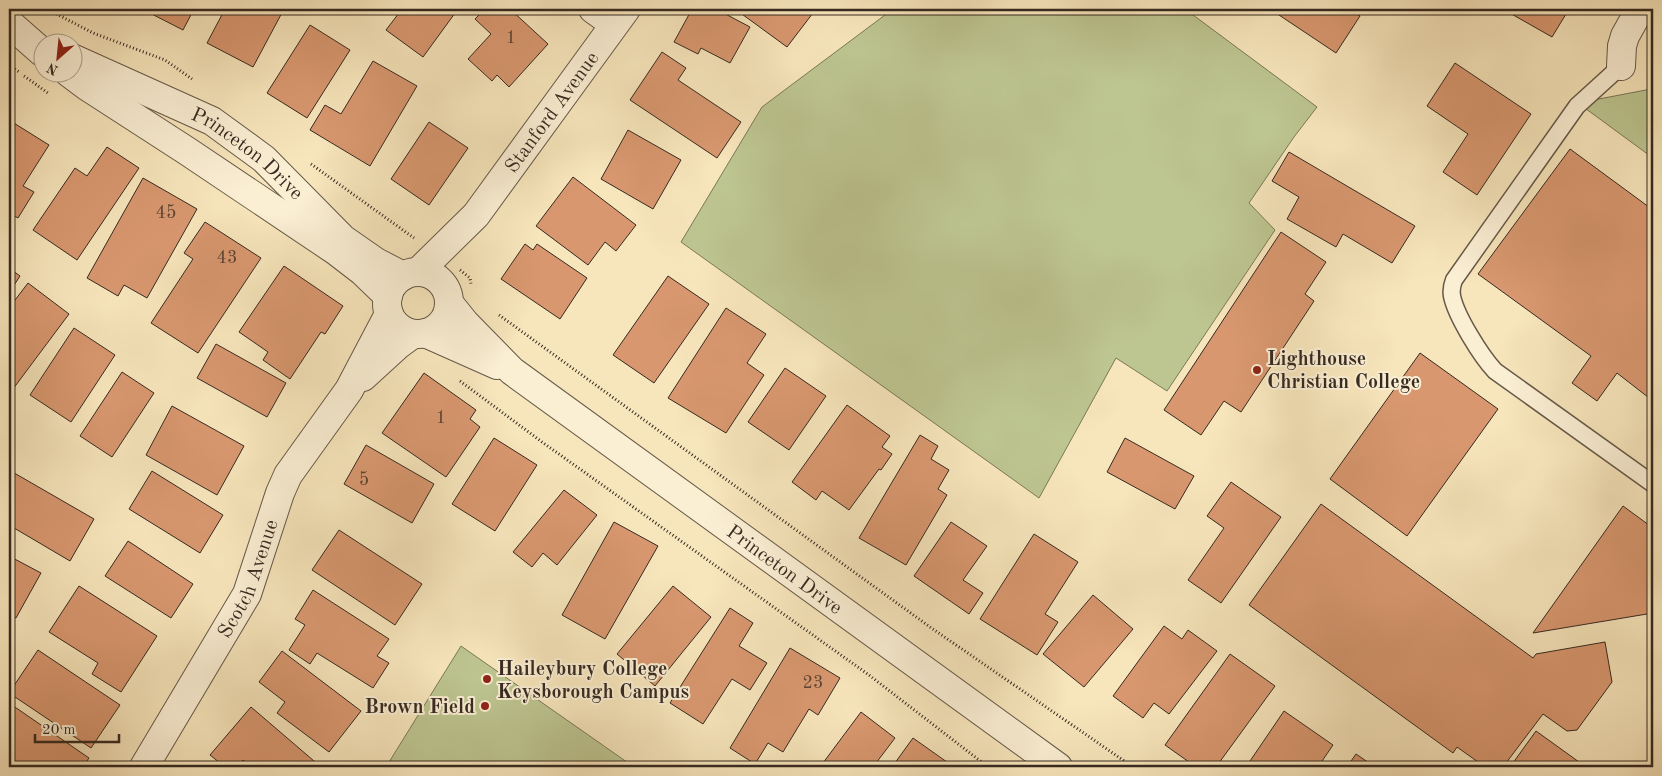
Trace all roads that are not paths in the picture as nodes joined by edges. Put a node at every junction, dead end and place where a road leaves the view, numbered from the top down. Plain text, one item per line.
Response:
1 (1640, 9) edge
2 (611, 14) edge
3 (13, 26) edge
4 (32, 36) edge
5 (32, 43) edge
6 (82, 62) edge
7 (1621, 66) joint
8 (81, 82) edge
9 (423, 284) junction
10 (419, 333) junction
11 (512, 371) junction
12 (349, 390) junction
13 (1653, 484) edge
14 (144, 767) edge
15 (1058, 767) edge

1 - 7 street
2 - 9 street, Stanford Avenue
3 - 4 street
3 - 5 street
6 - 9 street, Princeton Drive
7 - 13 lane
8 - 9 street, Princeton Drive
9 - 10 street, Princeton Drive
9 - 10 street, Scotch Avenue
9 - 11 street, Princeton Drive
9 - 12 street, Scotch Avenue
10 - 11 street, Princeton Drive
10 - 12 street, Scotch Avenue
11 - 15 street, Princeton Drive
12 - 14 street, Scotch Avenue

